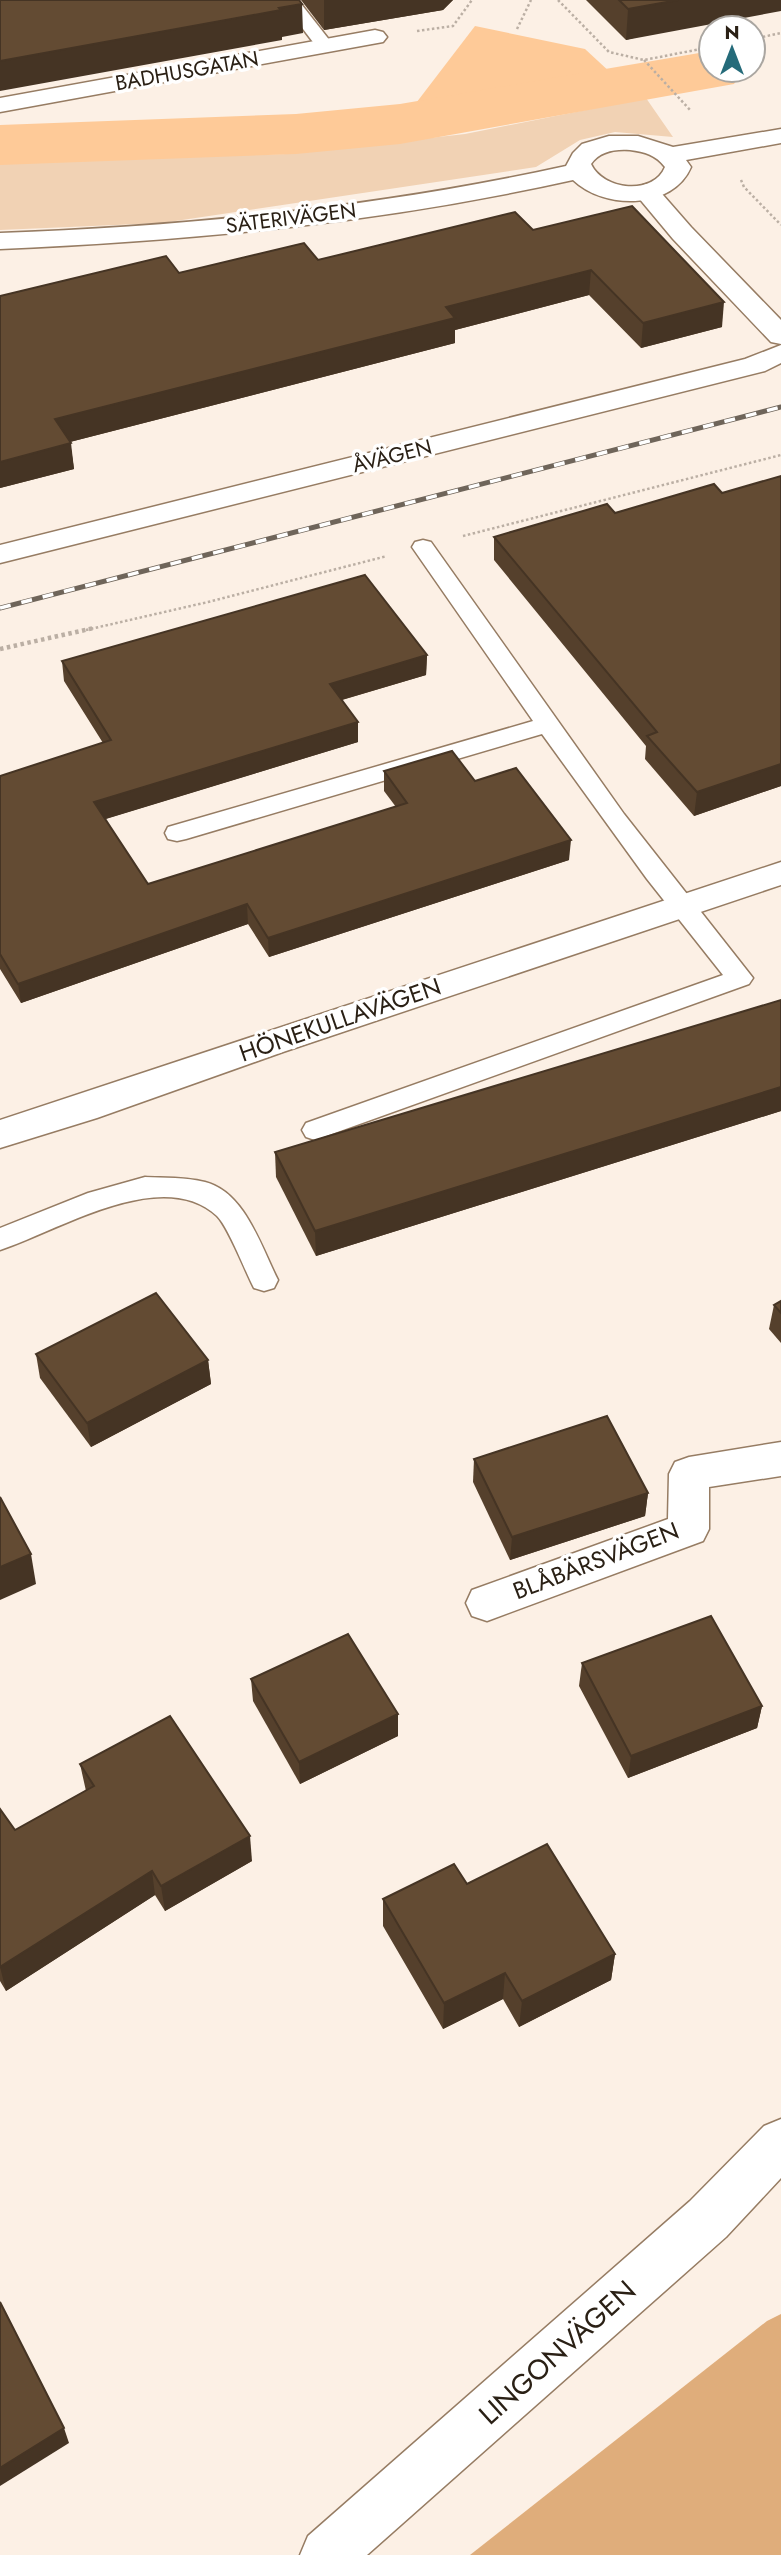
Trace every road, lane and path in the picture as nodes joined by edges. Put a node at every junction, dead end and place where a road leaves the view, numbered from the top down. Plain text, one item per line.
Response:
1 (289, 0) edge
2 (472, 0) edge
3 (531, 0) edge
4 (558, 0) edge
5 (517, 29) dead end
6 (375, 37) joint
7 (325, 46) junction
8 (697, 50) edge
9 (644, 60) junction
10 (684, 104) dead end
11 (0, 105) edge
12 (781, 136) edge
13 (670, 155) junction
14 (579, 171) junction
15 (647, 192) junction
16 (0, 241) edge
17 (781, 336) edge
18 (781, 353) edge
19 (423, 547) dead end
20 (0, 554) edge
21 (547, 725) junction
22 (177, 833) dead end
23 (781, 873) edge
24 (681, 908) junction
25 (315, 1130) dead end
26 (0, 1134) edge
27 (0, 1239) edge
28 (264, 1280) dead end
29 (781, 1459) edge
30 (487, 1603) dead end
31 (781, 2143) edge
32 (327, 2555) edge

1 - 7 lane
2 - 6 path
3 - 5 path
4 - 9 path
6 - 7 street, BADHUSGATAN
7 - 11 street, BADHUSGATAN
8 - 9 path
9 - 10 path
12 - 13 street
13 - 14 street
13 - 15 street
14 - 15 street
14 - 16 street, SÄTERIVÄGEN
15 - 17 street
18 - 20 street, ÅVÄGEN
19 - 21 lane
21 - 22 lane
21 - 24 lane
23 - 24 street, HÖNEKULLAVÄGEN
24 - 25 lane
24 - 26 street, HÖNEKULLAVÄGEN
27 - 28 lane
29 - 30 street, BLÅBÄRSVÄGEN
31 - 32 street, LINGONVÄGEN

